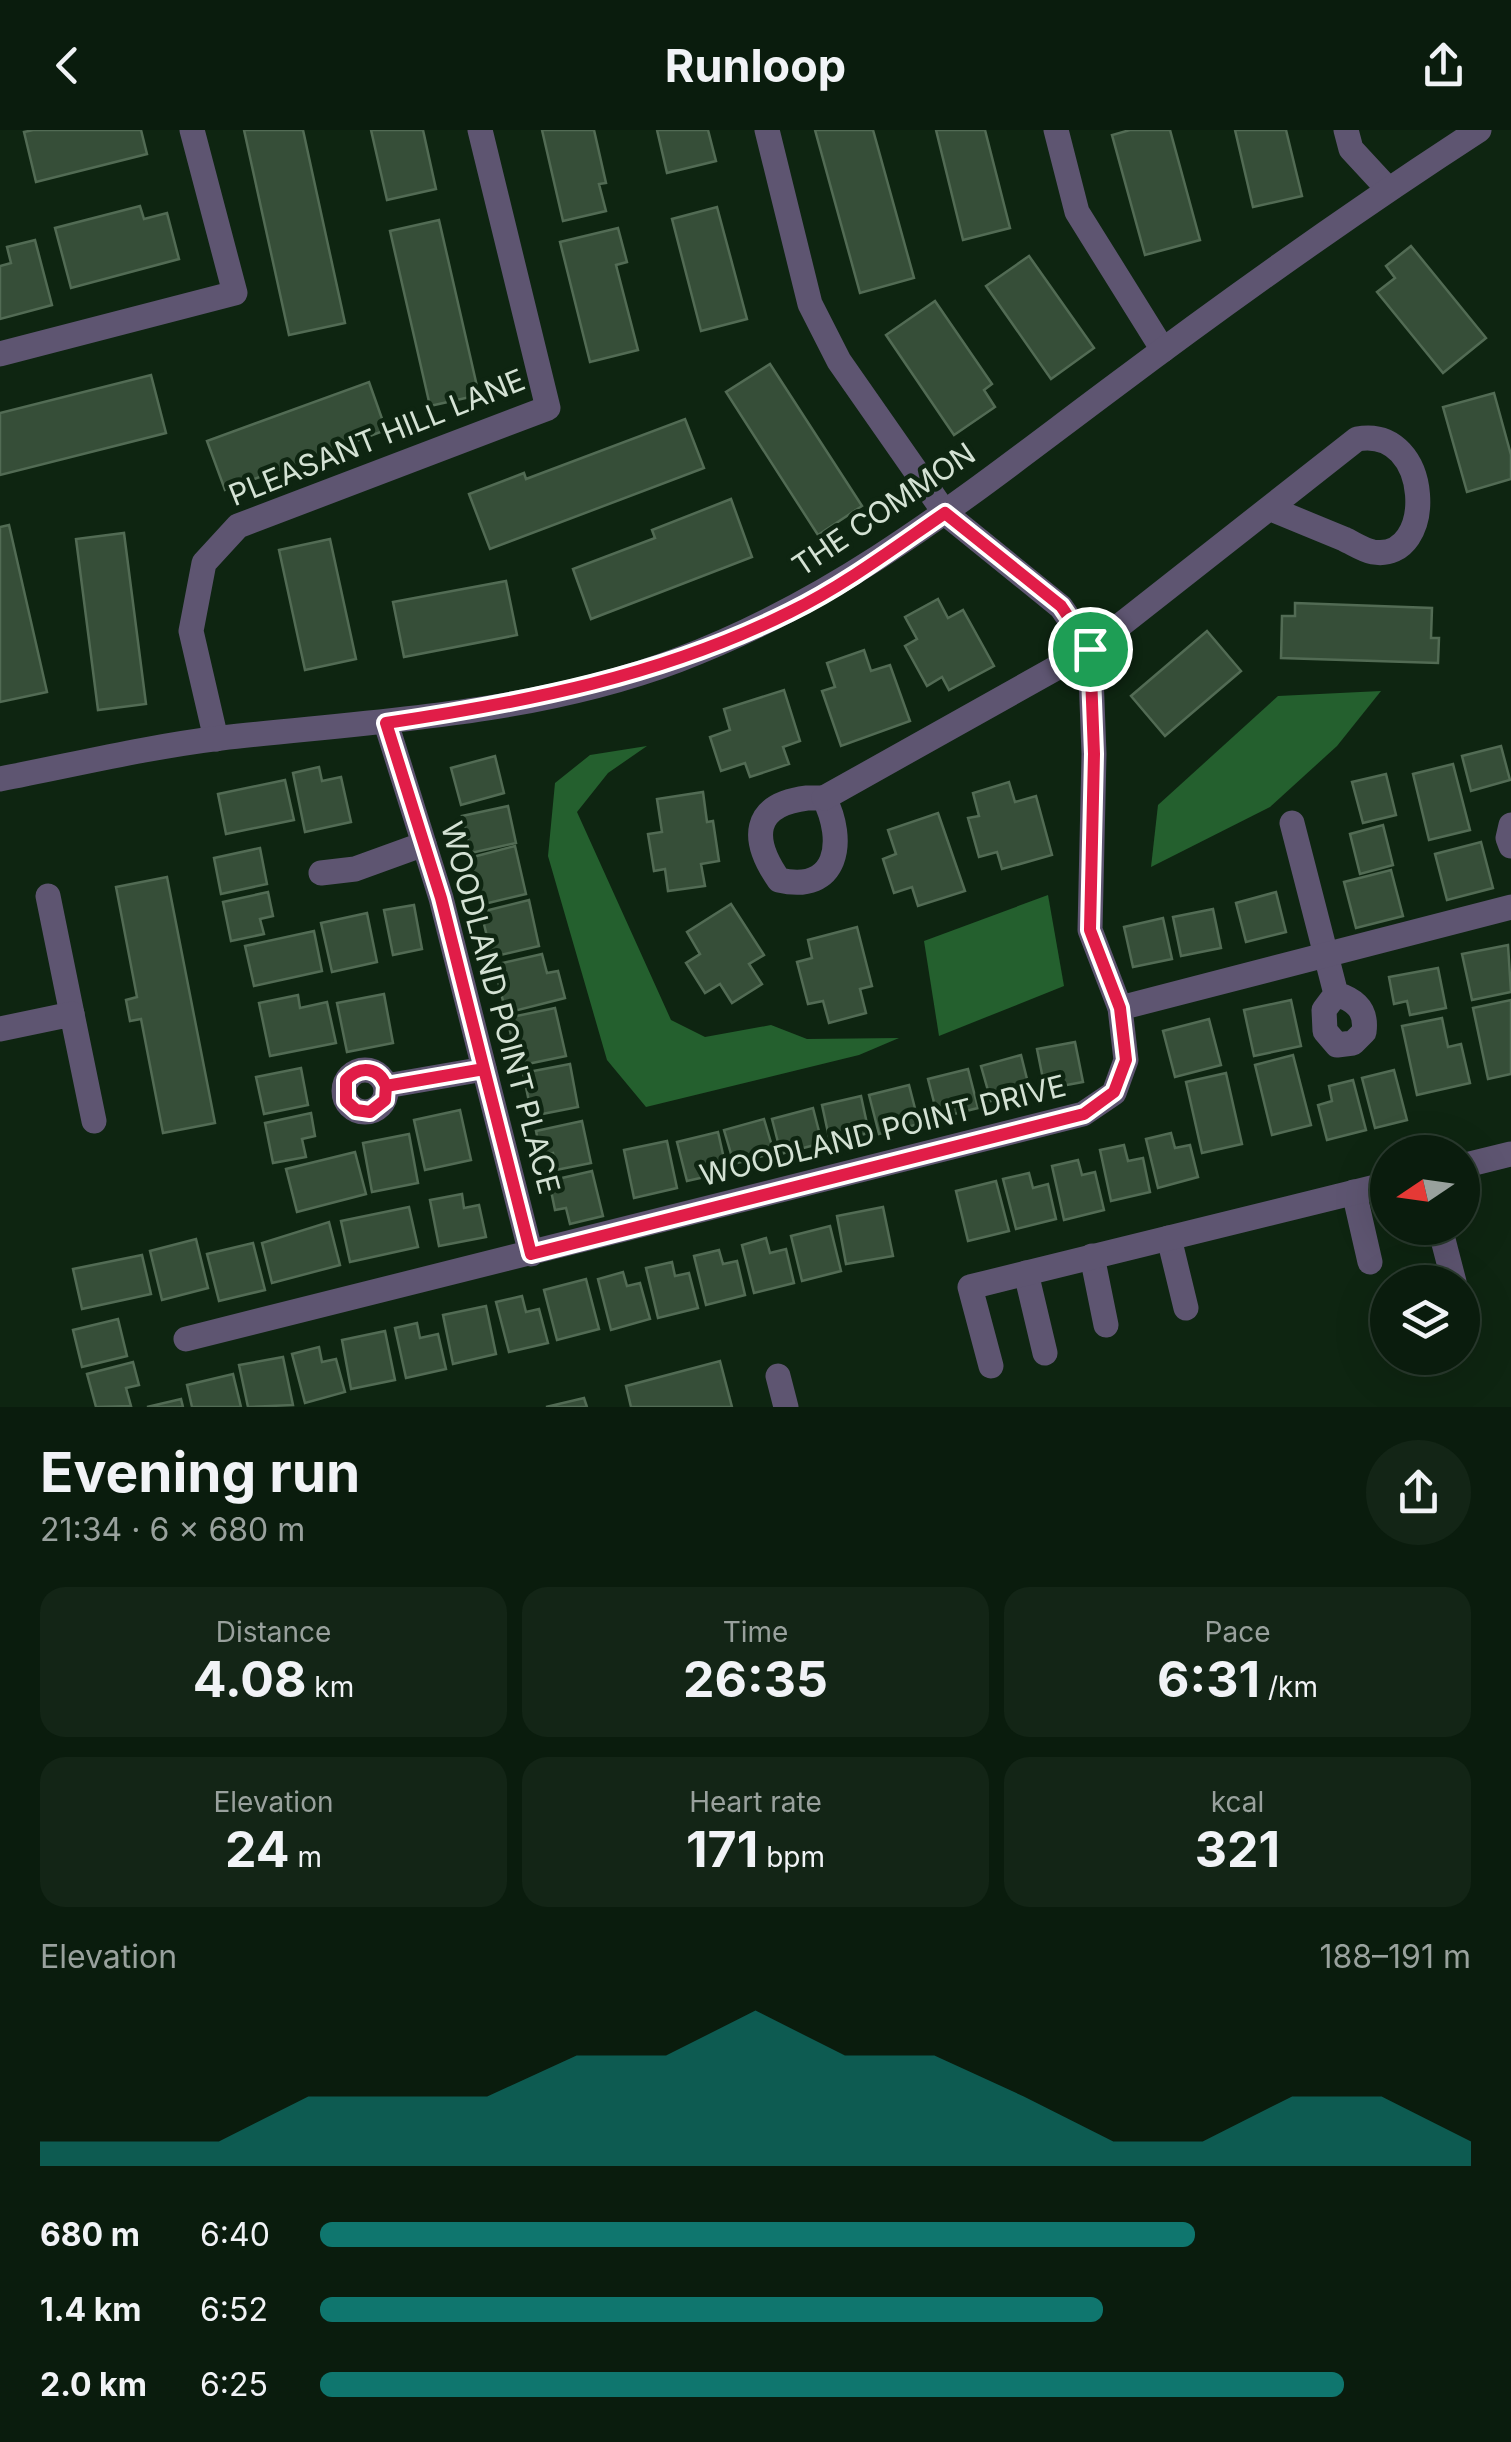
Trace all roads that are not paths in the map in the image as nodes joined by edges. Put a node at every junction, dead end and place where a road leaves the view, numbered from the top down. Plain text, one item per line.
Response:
1 (192, 130) edge
2 (480, 130) edge
3 (767, 130) edge
4 (1056, 130) edge
5 (1346, 130) edge
6 (1479, 130) edge
7 (1388, 189) junction
8 (1163, 350) junction
9 (0, 354) edge
10 (1271, 509) junction
11 (945, 513) junction
12 (1090, 649) junction
13 (386, 723) junction
14 (216, 738) junction
15 (0, 779) edge
16 (824, 798) dead end
17 (1292, 823) dead end
18 (1511, 825) edge
19 (424, 844) junction
20 (1511, 846) edge
21 (322, 874) dead end
22 (48, 896) dead end
23 (1511, 907) edge
24 (1325, 955) junction
25 (1336, 994) dead end
26 (1120, 1008) junction
27 (72, 1014) junction
28 (0, 1028) edge
29 (484, 1069) junction
30 (386, 1086) dead end
31 (94, 1122) dead end
32 (1511, 1154) edge
33 (1480, 1162) edge
34 (1370, 1188) edge
35 (1354, 1192) junction
36 (1168, 1238) junction
37 (531, 1254) junction
38 (1092, 1256) junction
39 (1370, 1262) dead end
40 (1026, 1273) junction
41 (1186, 1308) dead end
42 (1106, 1326) dead end
43 (186, 1339) dead end
44 (1044, 1353) dead end
45 (990, 1366) dead end
46 (778, 1376) dead end
47 (786, 1407) edge

1 - 9 street
2 - 14 street, PLEASANT HILL LANE
3 - 11 street
4 - 8 street
5 - 7 street
6 - 7 street, THE COMMON
7 - 8 street, THE COMMON
8 - 11 street, THE COMMON
10 - 10 street
10 - 12 street
11 - 12 street
11 - 13 street, THE COMMON
12 - 16 street
12 - 26 street, WOODLAND POINT DRIVE
13 - 14 street, THE COMMON
13 - 19 street, WOODLAND POINT PLACE
14 - 15 street, THE COMMON
17 - 24 street
18 - 20 street
19 - 21 street
19 - 29 street, WOODLAND POINT PLACE
22 - 27 street
23 - 24 street
24 - 25 street
24 - 26 street
26 - 37 street, WOODLAND POINT DRIVE
27 - 28 street
27 - 31 street
29 - 30 street
29 - 37 street, WOODLAND POINT PLACE
32 - 33 street
34 - 35 street
35 - 36 street
35 - 39 street
36 - 38 street
36 - 41 street
37 - 43 street, WOODLAND POINT DRIVE
38 - 40 street
38 - 42 street
40 - 44 street
40 - 45 street
46 - 47 street

